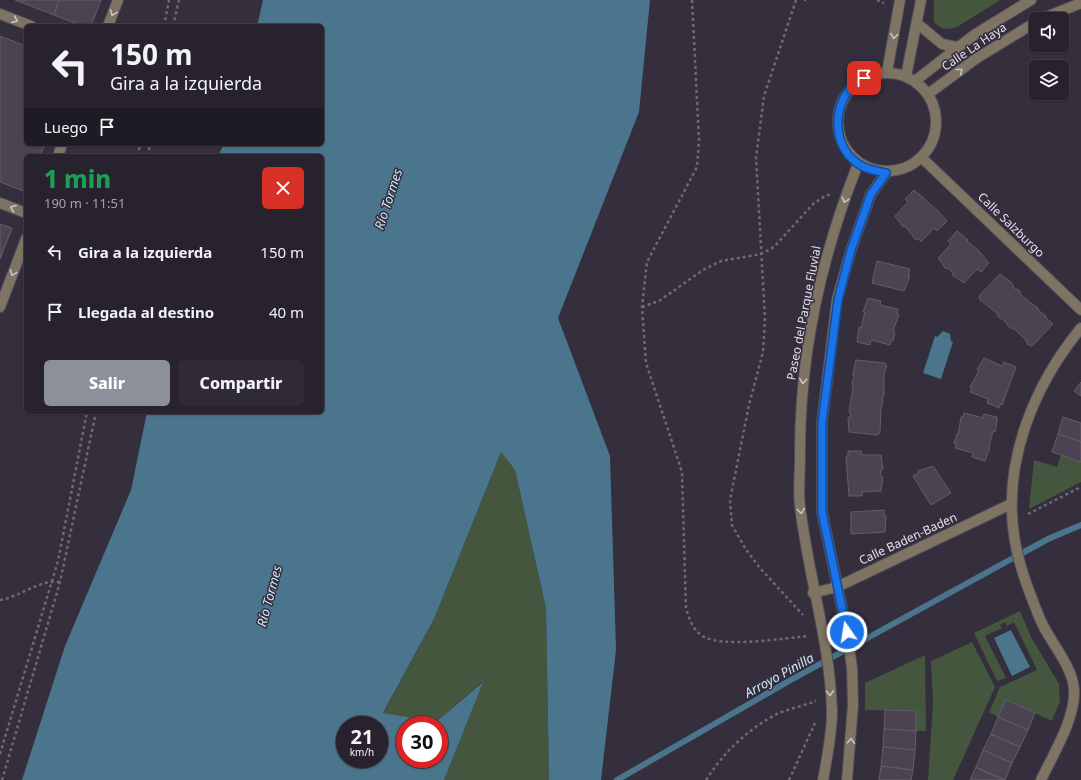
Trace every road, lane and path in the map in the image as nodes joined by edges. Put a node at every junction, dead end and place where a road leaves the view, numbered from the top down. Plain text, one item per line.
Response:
1 (118, 0) edge
2 (170, 0) edge
3 (179, 0) edge
4 (692, 0) edge
5 (796, 0) edge
6 (900, 0) edge
7 (921, 0) edge
8 (1031, 0) edge
9 (1081, 3) edge
10 (1058, 12) edge
11 (0, 14) edge
12 (26, 24) edge
13 (109, 24) edge
14 (164, 24) edge
15 (173, 24) edge
16 (918, 24) junction
17 (1029, 26) edge
18 (957, 47) junction
19 (887, 72) junction
20 (911, 78) junction
21 (928, 94) junction
22 (922, 158) junction
23 (858, 164) junction
24 (886, 173) junction
25 (836, 195) dead end
26 (0, 203) edge
27 (24, 212) edge
28 (24, 244) edge
29 (761, 254) junction
30 (0, 307) edge
31 (642, 307) junction
32 (1081, 310) edge
33 (1081, 328) edge
34 (88, 414) edge
35 (96, 414) edge
36 (1081, 487) edge
37 (1011, 504) junction
38 (1026, 515) dead end
39 (52, 581) junction
40 (60, 582) junction
41 (837, 586) junction
42 (814, 593) junction
43 (0, 600) edge
44 (807, 618) dead end
45 (813, 636) dead end
46 (818, 700) dead end
47 (816, 721) dead end
48 (0, 754) edge
49 (2, 780) edge
50 (706, 780) edge
51 (789, 780) edge
52 (823, 780) edge
53 (847, 780) edge
54 (1041, 780) edge

1 -> 13 street
2 - 14 path
3 - 15 path
4 - 31 path
5 - 29 path
6 -> 19 street
7 - 16 street
8 - 18 street, Calle La Haya
9 - 10 street
11 -> 12 street
16 - 18 street, Calle La Haya
16 - 20 street
21 -> 17 street, Calle La Haya
18 - 20 street, Calle La Haya
19 - 20 street
19 - 23 street
20 - 21 street
21 - 22 street
22 - 24 street
22 - 32 street, Calle Salzburgo
23 - 24 street
23 -> 42 street, Paseo del Parque Fluvial
24 - 41 street
25 - 29 path
27 -> 26 street
28 -> 30 street
29 - 31 path
29 - 44 path
31 - 45 path
33 - 37 street
34 - 39 path
35 - 40 path
36 - 38 path
37 - 41 street, Calle Baden-Baden
37 - 54 street
39 - 40 path
39 - 43 path
39 - 48 path
40 - 49 path
41 - 42 street, Calle Baden-Baden
53 -> 41 street
42 -> 52 street, Paseo del Parque Fluvial
46 - 50 path
47 - 51 path

